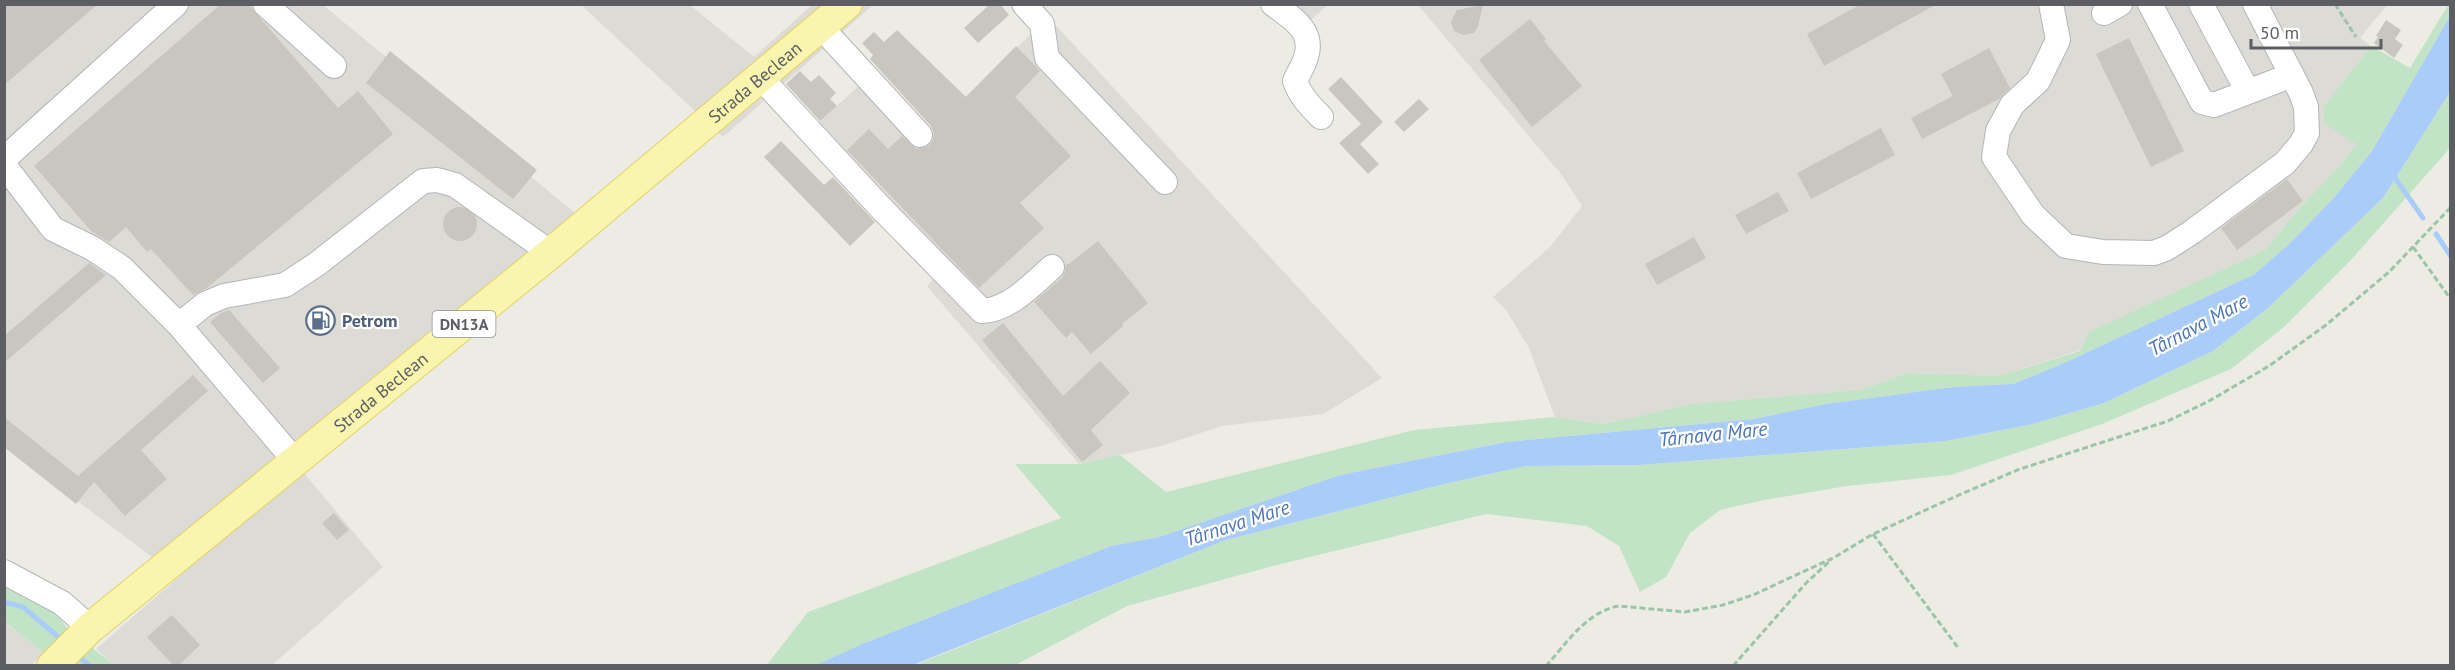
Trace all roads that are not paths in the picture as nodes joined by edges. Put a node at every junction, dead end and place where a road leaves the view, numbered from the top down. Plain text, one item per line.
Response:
1 (176, 4) edge
2 (265, 4) edge
3 (847, 4) edge
4 (1024, 4) edge
5 (1273, 4) edge
6 (2051, 4) edge
7 (2150, 4) edge
8 (2201, 4) edge
9 (2255, 4) edge
10 (820, 26) junction
11 (334, 66) dead end
12 (2292, 75) junction
13 (760, 78) junction
14 (2248, 92) junction
15 (1321, 117) dead end
16 (920, 135) dead end
17 (4, 159) edge
18 (4, 165) edge
19 (1165, 182) dead end
20 (551, 252) junction
21 (1052, 267) dead end
22 (178, 325) junction
23 (296, 462) junction
24 (4, 573) edge
25 (84, 634) junction
26 (54, 663) edge

1 - 17 lane
2 - 11 lane
3 - 10 main road, Strada Beclean / DN13A
4 - 19 lane
5 - 15 lane
6 - 12 lane
7 - 14 lane
8 - 14 lane
9 - 12 lane
10 - 13 main road, Strada Beclean / DN13A
10 - 16 lane
12 - 14 lane
13 - 20 main road, Strada Beclean / DN13A
13 - 21 lane
18 - 22 lane
20 - 22 lane
20 - 23 main road, Strada Beclean / DN13A
22 - 23 lane
23 - 25 main road, Strada Beclean / DN13A
24 - 25 lane
25 - 26 main road, Strada Beclean / DN13A

